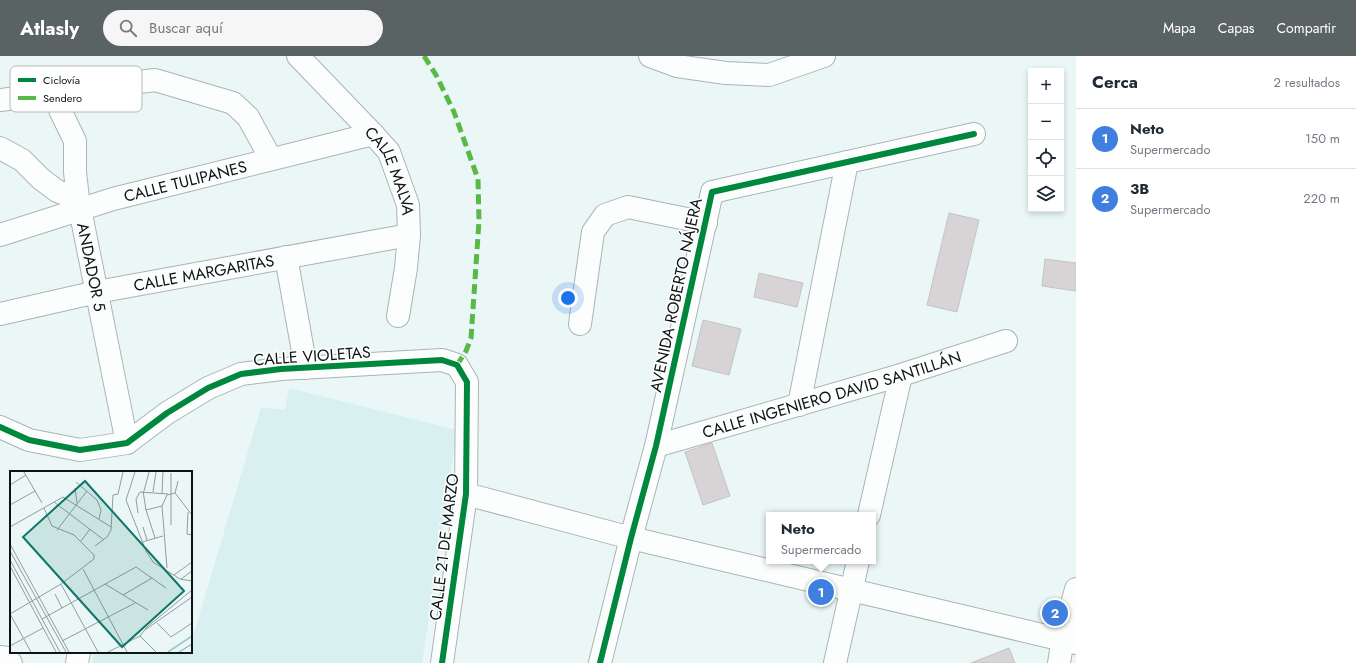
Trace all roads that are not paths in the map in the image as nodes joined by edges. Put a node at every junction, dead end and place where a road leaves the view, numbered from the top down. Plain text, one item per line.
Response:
1 (298, 56) edge
2 (650, 56) edge
3 (824, 56) edge
4 (142, 82) edge
5 (10, 99) edge
6 (0, 100) edge
7 (61, 112) edge
8 (373, 134) junction
9 (974, 134) dead end
10 (0, 148) edge
11 (271, 159) junction
12 (847, 162) junction
13 (79, 204) junction
14 (706, 223) junction
15 (0, 235) edge
16 (409, 235) junction
17 (286, 257) junction
18 (97, 292) junction
19 (0, 314) edge
20 (398, 316) dead end
21 (580, 324) dead end
22 (1006, 341) dead end
23 (457, 365) joint
24 (306, 368) junction
25 (901, 375) junction
26 (799, 405) junction
27 (0, 428) edge
28 (127, 444) junction
29 (656, 446) junction
30 (466, 494) junction
31 (869, 512) edge
32 (631, 538) junction
33 (857, 564) edge
34 (1076, 589) edge
35 (851, 590) junction
36 (1070, 641) edge
37 (79, 653) edge
38 (0, 657) edge
39 (11, 663) edge
40 (76, 663) edge
41 (442, 663) edge
42 (600, 663) edge
43 (835, 663) edge
44 (1058, 663) edge

1 - 8 street, CALLE MALVA
2 - 3 street
4 - 11 street
5 - 6 street
7 - 13 street, ANDADOR 5
8 - 11 street, CALLE TULIPANES
8 - 16 street, CALLE MALVA
9 - 12 street, AVENIDA ROBERTO NÁJERA
10 - 13 street
11 - 13 street, CALLE TULIPANES
12 - 14 street, AVENIDA ROBERTO NÁJERA
12 - 26 street
13 - 15 street, CALLE TULIPANES
13 - 18 street, ANDADOR 5
14 - 21 street
14 - 29 street, AVENIDA ROBERTO NÁJERA
16 - 17 street, CALLE MARGARITAS
16 - 20 street, CALLE MALVA
17 - 18 street, CALLE MARGARITAS
17 - 24 street
18 - 19 street, CALLE MARGARITAS
18 - 28 street, ANDADOR 5
22 - 25 street, CALLE INGENIERO DAVID SANTILLÁN
23 - 24 street, CALLE VIOLETAS
23 - 30 street, CALLE 21 DE MARZO
24 - 28 street, CALLE VIOLETAS
25 - 26 street, CALLE INGENIERO DAVID SANTILLÁN
25 - 31 street
26 - 29 street, CALLE INGENIERO DAVID SANTILLÁN
27 - 28 street
29 - 32 street, AVENIDA ROBERTO NÁJERA
30 - 32 street
30 - 41 street, CALLE 21 DE MARZO
32 - 35 street
32 - 42 street, AVENIDA ROBERTO NÁJERA
33 - 35 street
34 - 36 street
35 - 36 street
35 - 43 street
36 - 44 street
37 - 40 street
38 - 39 street

